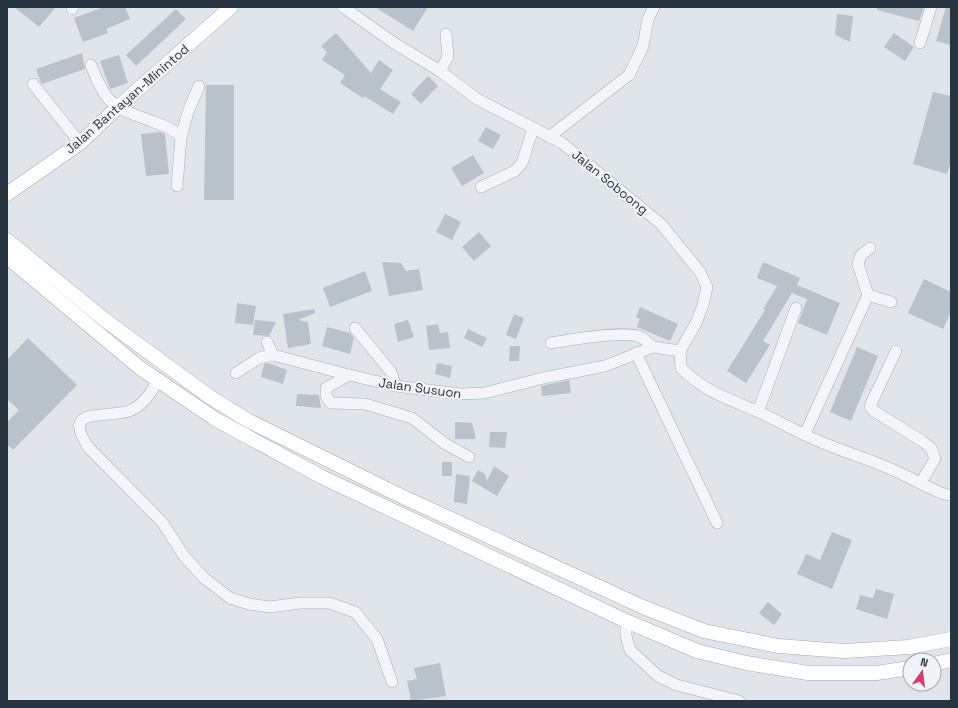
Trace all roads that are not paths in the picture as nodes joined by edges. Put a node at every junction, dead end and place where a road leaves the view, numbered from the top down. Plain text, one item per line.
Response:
1 (231, 7) edge
2 (343, 7) edge
3 (654, 7) edge
4 (931, 7) edge
5 (446, 34) dead end
6 (920, 43) dead end
7 (91, 65) dead end
8 (440, 71) junction
9 (33, 84) dead end
10 (199, 86) dead end
11 (117, 108) junction
12 (534, 129) junction
13 (181, 137) junction
14 (549, 137) junction
15 (80, 143) junction
16 (177, 186) dead end
17 (19, 187) junction
18 (481, 187) dead end
19 (7, 194) edge
20 (7, 201) edge
21 (7, 240) edge
22 (870, 248) dead end
23 (7, 257) edge
24 (868, 296) junction
25 (891, 302) dead end
26 (796, 308) dead end
27 (355, 328) dead end
28 (267, 342) dead end
29 (551, 342) dead end
30 (653, 347) junction
31 (680, 351) junction
32 (896, 351) dead end
33 (636, 353) junction
34 (273, 355) junction
35 (236, 373) dead end
36 (349, 374) junction
37 (157, 380) junction
38 (396, 386) junction
39 (758, 412) junction
40 (805, 434) junction
41 (469, 457) dead end
42 (921, 482) junction
43 (951, 495) edge
44 (717, 523) dead end
45 (626, 621) junction
46 (951, 639) edge
47 (902, 669) edge
48 (392, 682) dead end
49 (739, 701) edge

1 - 11 main road, Jalan Bantayan-Minintod
2 - 8 street, Jalan Soboong
3 - 14 street
4 - 6 street
5 - 8 street
7 - 11 street
8 - 12 street, Jalan Soboong
9 - 15 street
10 - 13 street
11 - 13 street
11 - 15 main road, Jalan Bantayan-Minintod
12 - 14 street, Jalan Soboong
12 - 18 street
13 - 16 street
14 - 31 street, Jalan Soboong
15 - 17 main road, Jalan Bantayan-Minintod
17 - 19 main road, Jalan Bantayan-Minintod
17 - 20 main road, Jalan Bantayan-Minintod
21 - 46 main road
22 - 24 street
23 - 37 main road
24 - 25 street
24 - 40 street
26 - 39 street
27 - 38 street
28 - 34 street
29 - 30 street
30 - 31 street, Jalan Susuon
30 - 33 street, Jalan Susuon
31 - 39 street
32 - 42 street
33 - 38 street, Jalan Susuon
33 - 44 street
34 - 35 street
34 - 36 street
36 - 38 street, Jalan Susuon
36 - 41 street, Jalan Susuon
37 - 45 main road
37 - 48 street
39 - 40 street
40 - 42 street
42 - 43 street
45 - 47 main road
45 - 49 street

